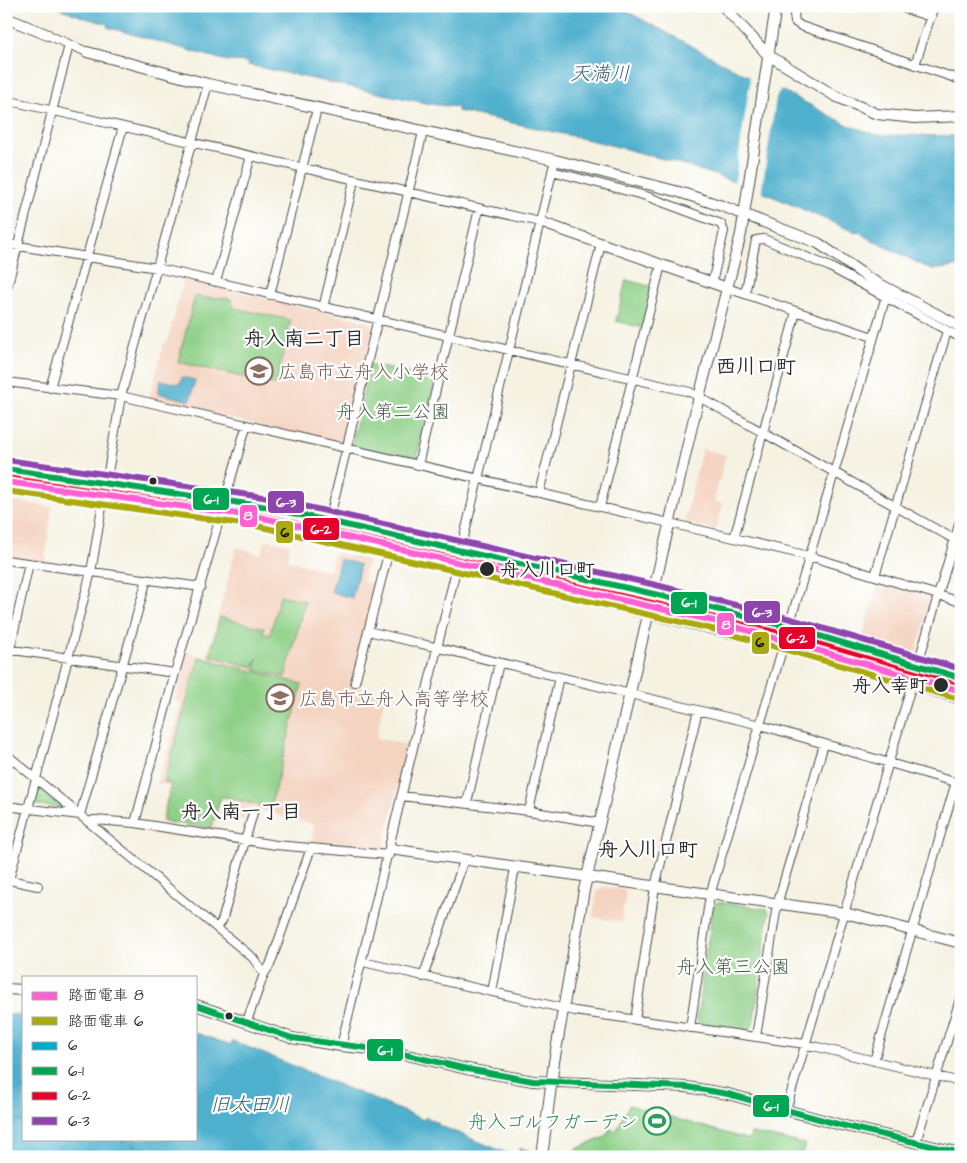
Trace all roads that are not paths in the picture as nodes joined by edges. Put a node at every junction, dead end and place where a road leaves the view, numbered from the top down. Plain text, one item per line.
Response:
1 (723, 6) edge
2 (776, 6) edge
3 (797, 6) edge
4 (896, 6) edge
5 (934, 6) edge
6 (931, 17) junction
7 (6, 18) edge
8 (48, 34) joint
9 (69, 44) junction
10 (87, 52) joint
11 (768, 56) junction
12 (915, 65) junction
13 (961, 80) edge
14 (208, 84) junction
15 (6, 100) edge
16 (317, 109) junction
17 (52, 110) junction
18 (961, 116) edge
19 (123, 127) junction
20 (423, 132) junction
21 (193, 143) junction
22 (251, 156) junction
23 (555, 160) junction
24 (303, 168) junction
25 (552, 171) junction
26 (354, 181) junction
27 (409, 193) junction
28 (479, 209) junction
29 (744, 215) junction
30 (540, 222) junction
31 (6, 244) edge
32 (601, 244) junction
33 (18, 246) junction
34 (88, 257) junction
35 (661, 265) junction
36 (157, 268) junction
37 (216, 282) junction
38 (712, 283) junction
39 (727, 288) junction
40 (6, 292) edge
41 (745, 294) junction
42 (270, 295) junction
43 (886, 296) junction
44 (323, 308) junction
45 (796, 312) junction
46 (378, 321) junction
47 (961, 327) edge
48 (947, 330) junction
49 (450, 337) junction
50 (873, 338) junction
51 (961, 338) edge
52 (508, 350) junction
53 (572, 364) junction
54 (633, 378) junction
55 (6, 382) edge
56 (50, 388) junction
57 (120, 396) junction
58 (700, 396) junction
59 (246, 427) junction
60 (763, 431) junction
61 (347, 450) junction
62 (418, 466) junction
63 (6, 469) edge
64 (834, 471) junction
65 (477, 480) junction
66 (105, 482) junction
67 (6, 488) edge
68 (540, 493) junction
69 (224, 499) junction
70 (102, 501) junction
71 (600, 507) junction
72 (895, 507) junction
73 (220, 516) junction
74 (961, 518) edge
75 (329, 521) junction
76 (671, 523) junction
77 (734, 538) junction
78 (958, 541) edge
79 (461, 550) junction
80 (388, 554) junction
81 (809, 556) junction
82 (6, 560) edge
83 (29, 562) junction
84 (456, 570) junction
85 (91, 572) junction
86 (875, 576) junction
87 (147, 579) junction
88 (201, 588) junction
89 (654, 594) junction
90 (938, 594) junction
91 (961, 602) edge
92 (649, 613) junction
93 (789, 627) junction
94 (368, 631) junction
95 (783, 645) junction
96 (438, 647) junction
97 (9, 649) edge
98 (69, 659) junction
99 (499, 663) junction
100 (917, 665) junction
101 (121, 666) junction
102 (6, 668) edge
103 (175, 673) junction
104 (559, 677) junction
105 (961, 678) edge
106 (355, 682) dead end
107 (910, 684) junction
108 (630, 694) junction
109 (961, 698) edge
110 (698, 710) junction
111 (760, 725) junction
112 (824, 744) junction
113 (6, 754) edge
114 (888, 763) junction
115 (36, 777) junction
116 (958, 783) edge
117 (401, 796) junction
118 (466, 803) junction
119 (6, 806) edge
120 (28, 809) junction
121 (529, 811) junction
122 (253, 813) dead end
123 (80, 815) junction
124 (88, 822) junction
125 (135, 823) junction
126 (600, 823) junction
127 (246, 840) junction
128 (311, 848) junction
129 (389, 852) junction
130 (464, 861) junction
131 (515, 868) junction
132 (586, 877) junction
133 (38, 886) dead end
134 (655, 887) junction
135 (710, 895) junction
136 (777, 905) junction
137 (845, 914) junction
138 (217, 928) junction
139 (912, 930) junction
140 (961, 943) edge
141 (363, 962) junction
142 (264, 974) junction
143 (423, 977) junction
144 (6, 989) edge
145 (22, 990) edge
146 (492, 992) junction
147 (961, 996) edge
148 (198, 1006) edge
149 (564, 1009) junction
150 (635, 1020) junction
151 (248, 1021) junction
152 (690, 1028) junction
153 (756, 1037) junction
154 (805, 1044) junction
155 (341, 1046) junction
156 (874, 1061) junction
157 (936, 1077) junction
158 (551, 1081) junction
159 (961, 1082) edge
160 (786, 1110) junction
161 (916, 1142) junction
162 (542, 1153) edge
163 (961, 1153) edge

1 - 11 street
2 - 11 street
3 - 12 street
4 - 6 street
5 - 6 street
6 - 12 street
7 - 8 street
8 - 9 street
9 - 10 street
9 - 17 street
10 - 14 street
11 - 18 street
11 - 29 street
12 - 13 street
14 - 16 street
14 - 21 street
15 - 17 street
16 - 20 street
16 - 24 street
17 - 19 street
17 - 33 street
19 - 21 street
19 - 34 street
20 - 23 street
20 - 27 street
21 - 22 street
21 - 36 street
22 - 24 street
22 - 37 street
23 - 25 street
23 - 29 street
24 - 26 street
24 - 42 street
25 - 30 street
25 - 38 street
26 - 27 street
26 - 44 street
27 - 28 street
27 - 46 street
28 - 30 street
28 - 49 street
29 - 39 street
29 - 47 street
30 - 32 street
30 - 52 street
31 - 33 street
32 - 35 street
32 - 53 street
33 - 34 street
33 - 40 street
34 - 36 street
34 - 56 street
35 - 38 street
35 - 54 street
36 - 37 street
36 - 57 street
37 - 42 street
38 - 39 street
39 - 41 street
39 - 58 street
41 - 43 street
41 - 45 street
42 - 44 street
43 - 48 street
43 - 50 street
44 - 46 street
45 - 50 street
45 - 60 street
46 - 49 street
46 - 61 street
48 - 51 street
48 - 72 street
49 - 52 street
49 - 62 street
50 - 64 street
52 - 53 street
52 - 65 street
53 - 54 street
53 - 68 street
54 - 58 street
54 - 71 street
55 - 56 street
56 - 57 street
57 - 59 street
57 - 66 street
58 - 60 street
58 - 76 street
59 - 61 street
59 - 69 street
60 - 64 street
60 - 77 street
61 - 62 street
61 - 75 street
62 - 65 street
63 - 66 street
64 - 72 street
64 - 81 street
65 - 68 street
65 - 79 street
66 - 69 street
66 - 70 street
67 - 70 street
68 - 71 street
69 - 73 street
69 - 75 street
70 - 73 street
70 - 85 street
71 - 76 street
72 - 78 street
72 - 86 street
73 - 80 street
73 - 88 street
74 - 78 street
75 - 79 street
76 - 77 street
76 - 89 street
77 - 81 street
78 - 90 street
79 - 84 street
79 - 89 street
80 - 84 street
80 - 94 street
81 - 86 street
81 - 93 street
82 - 83 street
83 - 85 street
83 - 97 street
84 - 92 street
84 - 96 street
85 - 87 street
85 - 98 street
86 - 90 street
87 - 88 street
87 - 101 street
88 - 103 street
89 - 92 street
89 - 93 street
90 - 91 street
90 - 100 street
92 - 95 street
92 - 108 street
93 - 95 street
93 - 100 street
94 - 96 street
94 - 106 street
95 - 107 street
95 - 111 street
96 - 99 street
96 - 117 street
97 - 98 street
97 - 102 street
98 - 101 street
98 - 115 street
99 - 104 street
99 - 118 street
100 - 105 street
100 - 107 street
101 - 103 street
101 - 123 street
103 - 125 street
104 - 108 street
104 - 121 street
107 - 109 street
107 - 114 street
108 - 110 street
108 - 126 street
110 - 111 street
110 - 134 street
111 - 112 street
111 - 135 street
112 - 114 street
112 - 136 street
113 - 115 street
114 - 116 street
114 - 137 street
115 - 120 street
115 - 123 street
116 - 139 street
117 - 118 street
117 - 129 street
118 - 121 street
119 - 120 street
120 - 123 street
120 - 133 street
121 - 126 street
122 - 127 street
123 - 124 street
124 - 125 street
124 - 138 street
125 - 127 street
126 - 132 street
127 - 128 street
127 - 138 street
128 - 129 street
128 - 142 street
129 - 130 street
129 - 141 street
130 - 131 street
130 - 143 street
131 - 132 street
131 - 146 street
132 - 134 street
132 - 149 street
134 - 135 street
134 - 150 street
135 - 136 street
135 - 152 street
136 - 137 street
136 - 153 street
137 - 139 street
137 - 154 street
138 - 142 street
139 - 140 street
139 - 156 street
141 - 143 street
141 - 155 street
142 - 151 street
143 - 146 street
144 - 145 street
146 - 149 street
147 - 157 street
148 - 151 street
149 - 150 street
149 - 158 street
150 - 152 street
151 - 155 street
152 - 153 street
153 - 154 street
154 - 156 street
154 - 160 street
155 - 158 street
156 - 157 street
157 - 159 street
157 - 161 street
158 - 160 street
158 - 162 street
160 - 161 street
161 - 163 street

